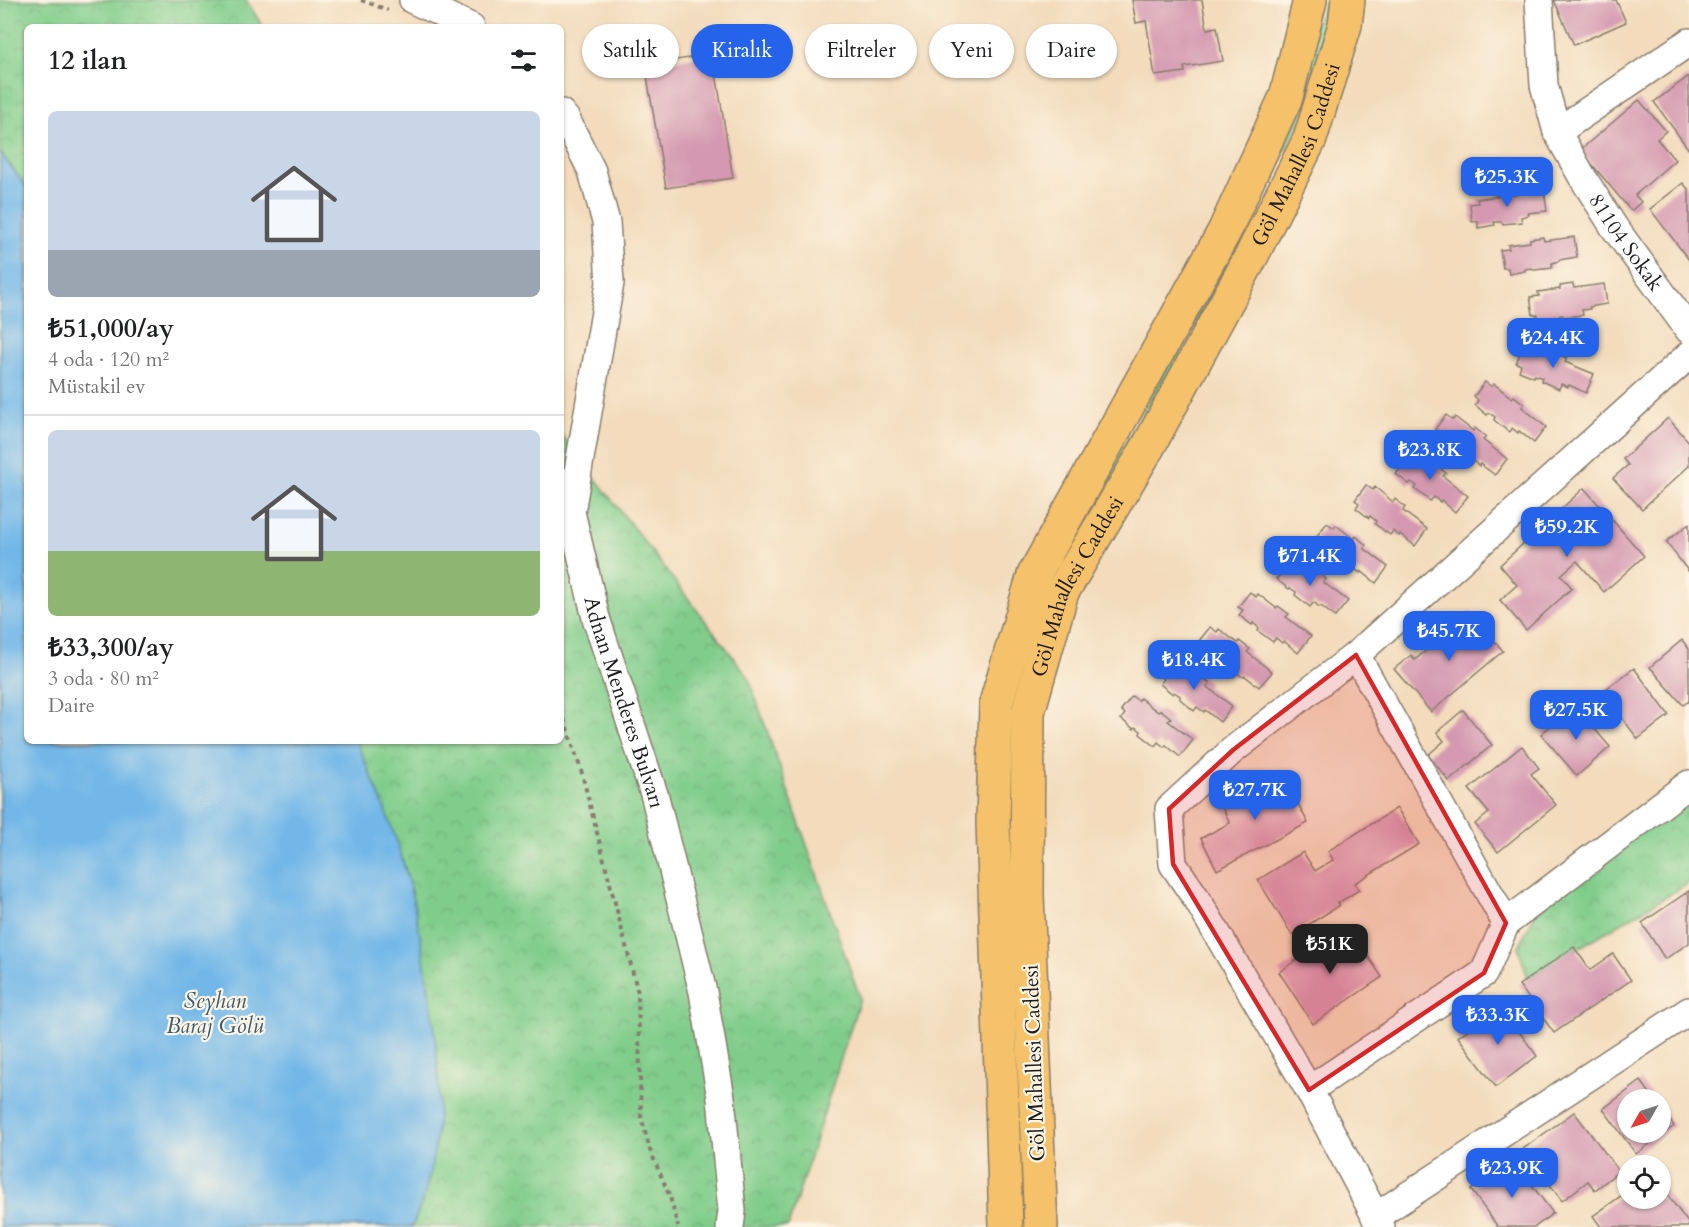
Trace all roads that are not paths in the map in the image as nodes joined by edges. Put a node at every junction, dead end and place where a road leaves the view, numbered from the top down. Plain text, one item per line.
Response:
1 (413, 0) edge
2 (1310, 0) edge
3 (1348, 0) edge
4 (1539, 0) edge
5 (465, 24) edge
6 (1689, 42) edge
7 (564, 117) edge
8 (1557, 132) junction
9 (1689, 330) edge
10 (1689, 354) edge
11 (1356, 655) junction
12 (1689, 784) edge
13 (1506, 923) junction
14 (1689, 1011) edge
15 (1309, 1090) junction
16 (1378, 1222) edge
17 (730, 1227) edge
18 (1006, 1227) edge
19 (1041, 1227) edge

1 - 5 street
2 - 18 main road, Göl Mahallesi Caddesi
3 - 19 main road, Göl Mahallesi Caddesi
4 - 8 street, 81104 Sokak
6 - 8 street
7 - 17 street, Adnan Menderes Bulvarı
8 - 9 street, 81104 Sokak
10 - 11 street
11 - 13 street
11 - 15 street
12 - 13 street
13 - 15 street
14 - 16 street
15 - 16 street

